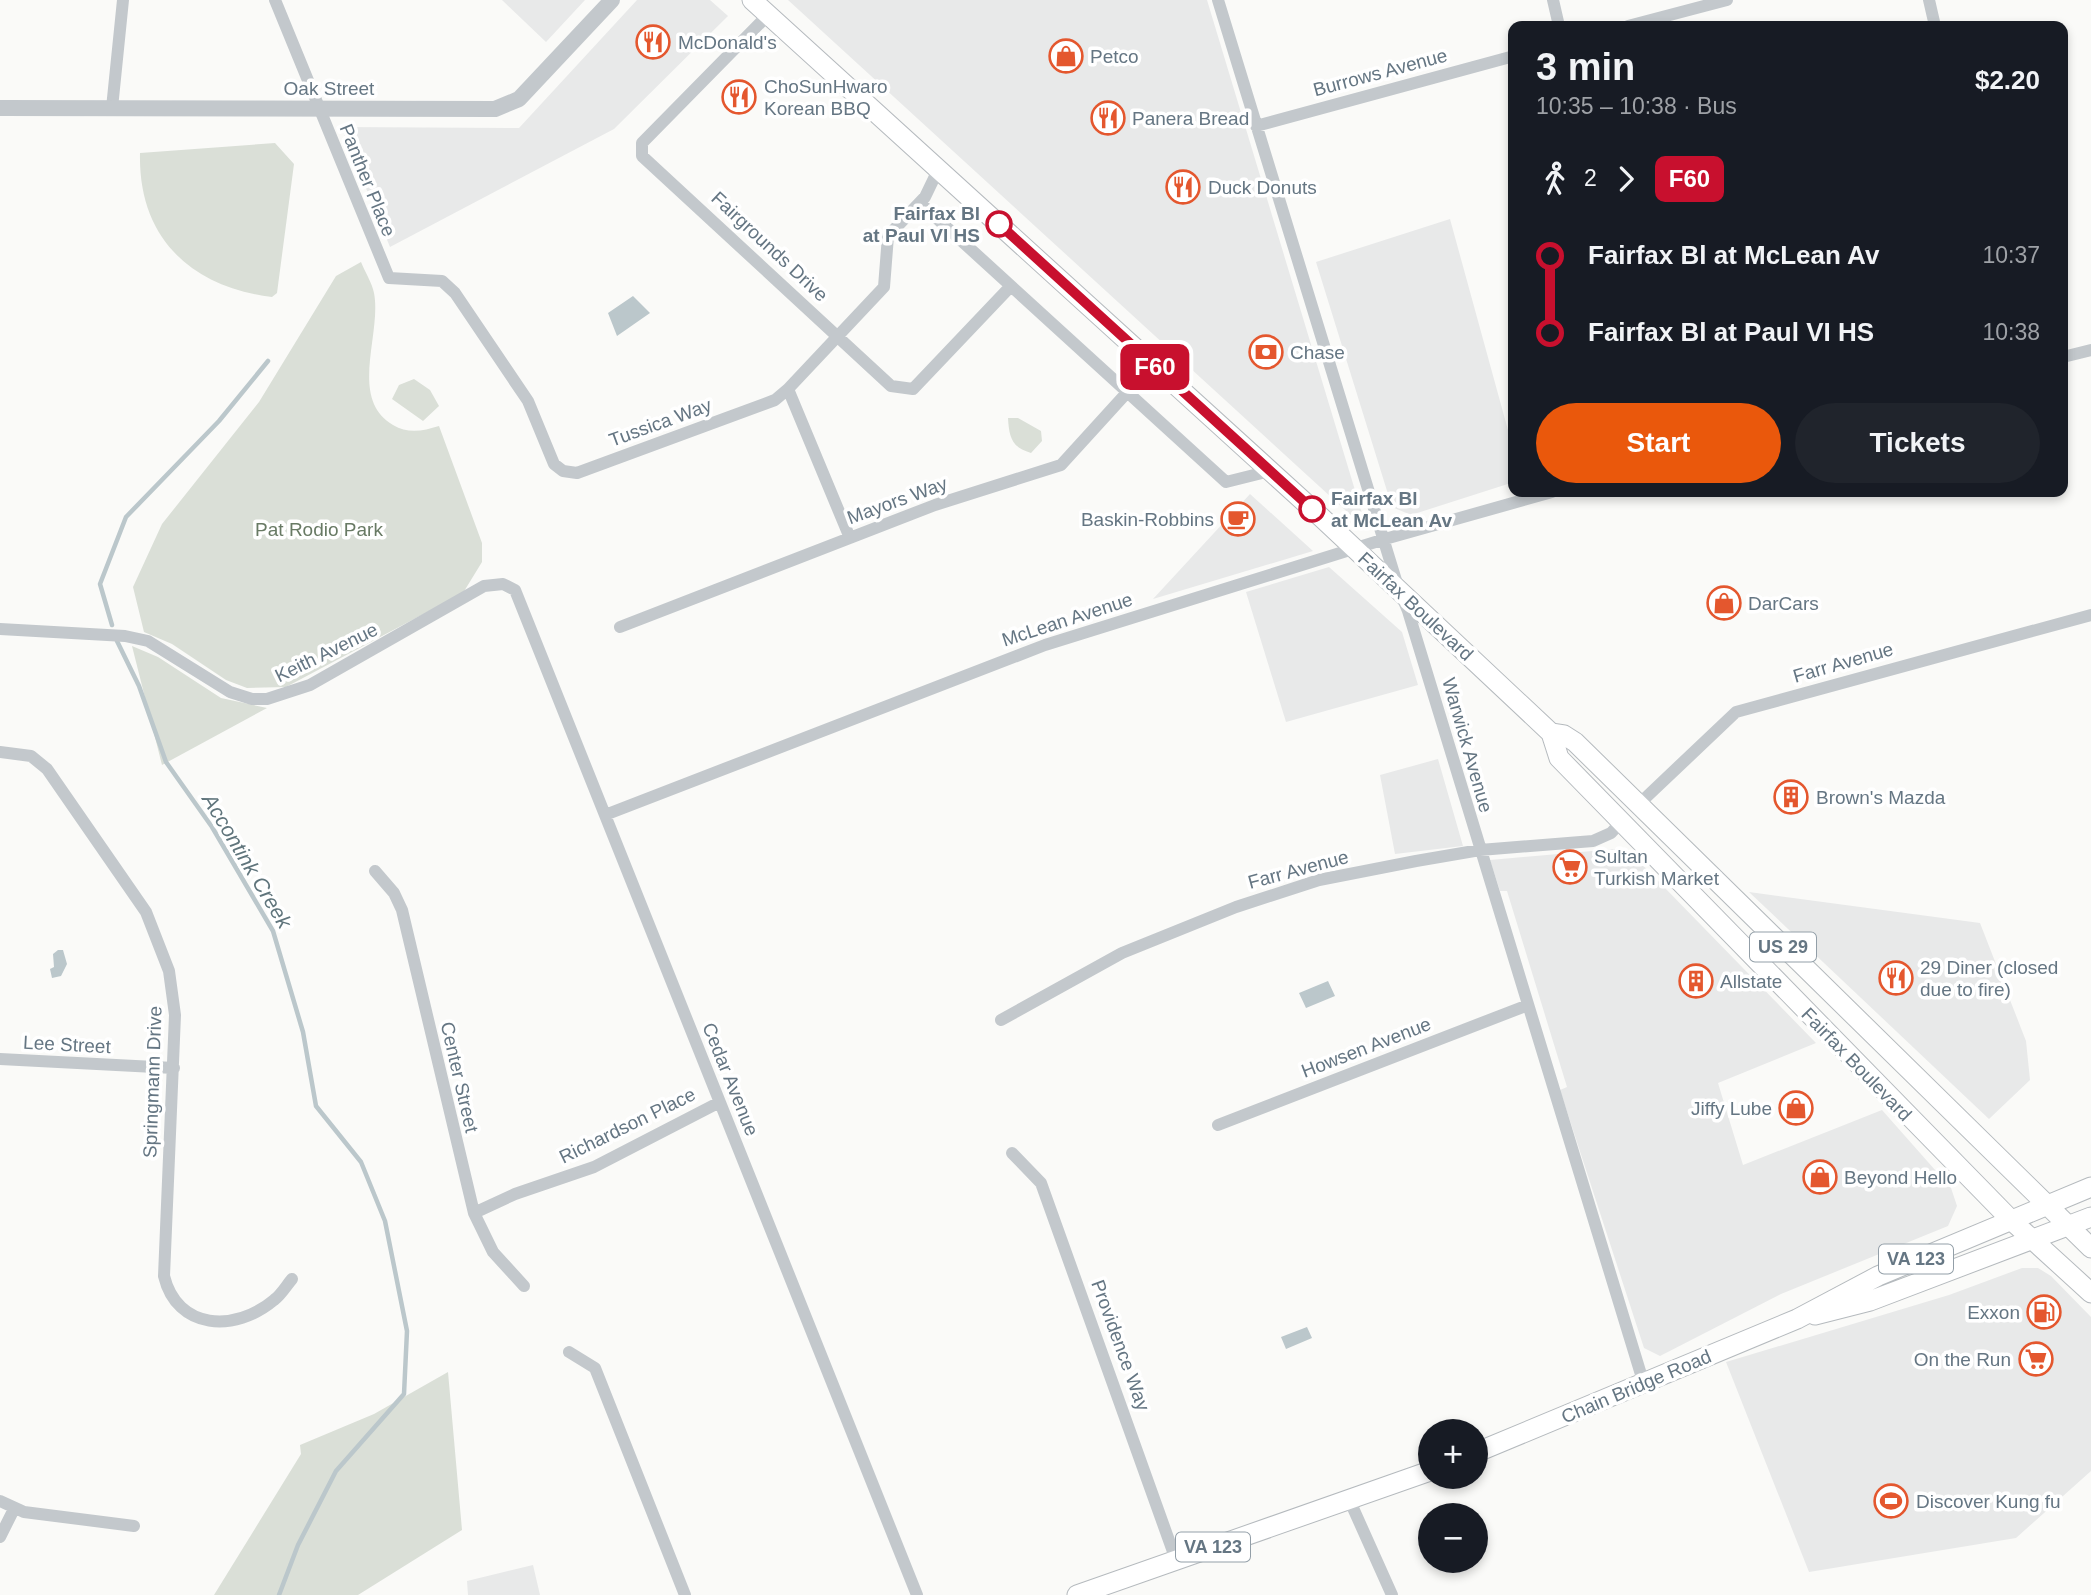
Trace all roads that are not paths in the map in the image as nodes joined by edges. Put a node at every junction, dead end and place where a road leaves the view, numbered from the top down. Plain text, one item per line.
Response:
1 (123, 0) edge
2 (275, 0) edge
3 (612, 0) edge
4 (751, 0) edge
5 (1218, 0) edge
6 (1553, 0) edge
7 (1727, 0) edge
8 (1928, 0) edge
9 (768, 15) junction
10 (1558, 21) edge
11 (1647, 21) edge
12 (1934, 21) edge
13 (1508, 58) edge
14 (0, 108) edge
15 (112, 108) junction
16 (319, 109) junction
17 (1256, 126) junction
18 (939, 170) junction
19 (920, 203) junction
20 (381, 264) joint
21 (1010, 287) junction
22 (838, 335) junction
23 (2091, 350) edge
24 (2068, 356) edge
25 (1158, 369) junction
26 (788, 389) junction
27 (1127, 393) junction
28 (1270, 471) junction
29 (1534, 497) edge
30 (850, 538) junction
31 (1385, 539) junction
32 (1355, 549) junction
33 (503, 584) joint
34 (1399, 590) junction
35 (2091, 615) edge
36 (620, 626) dead end
37 (0, 629) edge
38 (1551, 733) junction
39 (0, 752) edge
40 (1639, 804) junction
41 (605, 815) junction
42 (1622, 821) junction
43 (1480, 850) junction
44 (375, 871) dead end
45 (1528, 1004) junction
46 (1001, 1020) dead end
47 (0, 1059) edge
48 (174, 1068) junction
49 (718, 1103) junction
50 (1218, 1125) dead end
51 (1012, 1153) dead end
52 (2091, 1188) edge
53 (2047, 1207) junction
54 (474, 1213) junction
55 (2091, 1217) edge
56 (2011, 1220) junction
57 (2066, 1225) junction
58 (2030, 1239) junction
59 (2091, 1248) edge
60 (292, 1279) dead end
61 (524, 1286) dead end
62 (2091, 1293) edge
63 (1797, 1319) junction
64 (569, 1352) dead end
65 (1643, 1381) junction
66 (1488, 1447) edge
67 (1418, 1475) edge
68 (1349, 1499) junction
69 (0, 1502) edge
70 (14, 1509) junction
71 (134, 1526) dead end
72 (0, 1537) edge
73 (1177, 1560) junction
74 (1104, 1591) edge
75 (685, 1595) edge
76 (917, 1595) edge
77 (1077, 1595) edge
78 (1392, 1595) edge

1 - 15 street
2 - 16 street
3 - 16 street, Oak Street
4 - 9 main road, Fairfax Boulevard / US 29
5 - 17 street, Warwick Avenue
6 - 10 street
7 - 11 street
8 - 12 street
9 - 18 main road, Fairfax Boulevard / US 29
9 - 22 street, Fairgrounds Drive
13 - 17 street, Burrows Avenue
14 - 15 street, Oak Street
15 - 16 street, Oak Street
16 - 20 street, Panther Place
17 - 31 street, Warwick Avenue
18 - 19 street, Tussica Way
18 - 25 main road, Fairfax Boulevard / US 29
19 - 21 street
19 - 22 street, Tussica Way
20 - 26 street, Tussica Way
21 - 22 street, Fairgrounds Drive
21 - 27 street
22 - 26 street, Tussica Way
23 - 24 street
25 - 27 street, Mayors Way
25 - 28 main road, Fairfax Boulevard / US 29
26 - 30 street
27 - 28 street
27 - 30 street, Mayors Way
28 - 32 main road, Fairfax Boulevard / US 29
29 - 31 street, McLean Avenue
30 - 36 street, Mayors Way
31 - 32 street, McLean Avenue
31 - 34 street, Warwick Avenue
32 - 34 main road, Fairfax Boulevard / US 29
32 - 41 street, McLean Avenue
33 - 37 street, Keith Avenue
33 - 41 street, Cedar Avenue
34 - 38 main road, Fairfax Boulevard / US 29
34 - 43 street, Warwick Avenue
35 - 40 street, Farr Avenue
38 - 40 main road, Fairfax Boulevard / US 29
38 - 42 main road, Fairfax Boulevard / US 29
39 - 48 street, Springmann Drive
40 - 53 main road, Fairfax Boulevard / US 29
41 - 49 street, Cedar Avenue
42 - 43 street, Farr Avenue
42 - 56 main road, Fairfax Boulevard / US 29
43 - 45 street, Warwick Avenue
43 - 46 street, Farr Avenue
44 - 54 street, Center Street
45 - 50 street, Howsen Avenue
45 - 65 street, Warwick Avenue
47 - 48 street, Lee Street
48 - 60 street, Springmann Drive
49 - 54 street, Richardson Place
49 - 76 street, Cedar Avenue
51 - 73 street, Providence Way
52 - 53 main road, Chain Bridge Road / VA 123
53 - 56 main road, Chain Bridge Road / VA 123
53 - 57 main road, Fairfax Boulevard / US 29
54 - 61 street, Center Street
55 - 57 main road, Chain Bridge Road / VA 123
56 - 58 main road, Fairfax Boulevard / US 29
56 - 63 main road, Chain Bridge Road / VA 123
57 - 58 main road, Chain Bridge Road / VA 123
57 - 59 main road, Fairfax Boulevard / US 29
58 - 62 main road, Fairfax Boulevard / US 29
58 - 63 main road, Chain Bridge Road / VA 123
63 - 65 main road, Chain Bridge Road / VA 123
64 - 75 street
65 - 66 main road, Chain Bridge Road / VA 123
67 - 68 main road, VA 123
68 - 73 main road, VA 123
68 - 78 street
69 - 70 street
70 - 71 street
70 - 72 street
73 - 74 main road, VA 123
74 - 77 main road, VA 123

